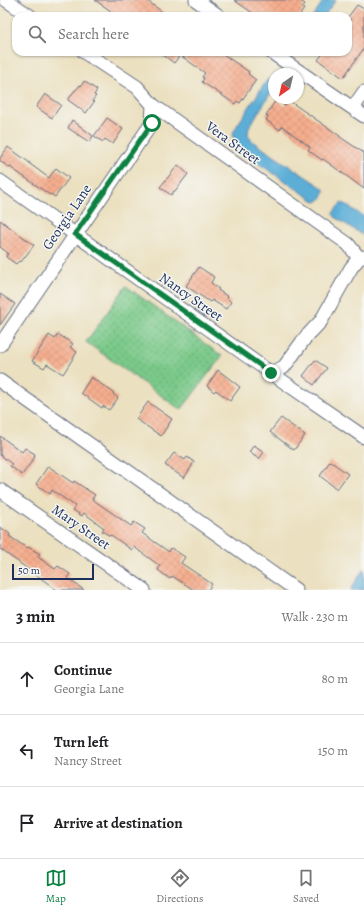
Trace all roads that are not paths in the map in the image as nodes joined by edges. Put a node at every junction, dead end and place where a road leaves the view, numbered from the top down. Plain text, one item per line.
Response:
1 (6, 0) edge
2 (196, 0) edge
3 (24, 12) edge
4 (213, 12) edge
5 (90, 56) edge
6 (278, 56) edge
7 (364, 92) edge
8 (153, 105) junction
9 (353, 108) junction
10 (364, 116) edge
11 (0, 181) edge
12 (75, 234) junction
13 (362, 258) edge
14 (0, 345) edge
15 (271, 373) junction
16 (0, 380) edge
17 (364, 437) edge
18 (0, 490) edge
19 (144, 590) edge
20 (296, 590) edge

1 - 3 street
2 - 4 street
5 - 8 street, Vera Street
6 - 9 street
7 - 9 street
8 - 12 street, Georgia Lane
8 - 13 street, Vera Street
9 - 10 street
11 - 12 street, Nancy Street
12 - 14 street, Georgia Lane
12 - 15 street, Nancy Street
13 - 15 street
15 - 17 street, Nancy Street
16 - 20 street
18 - 19 street, Mary Street

